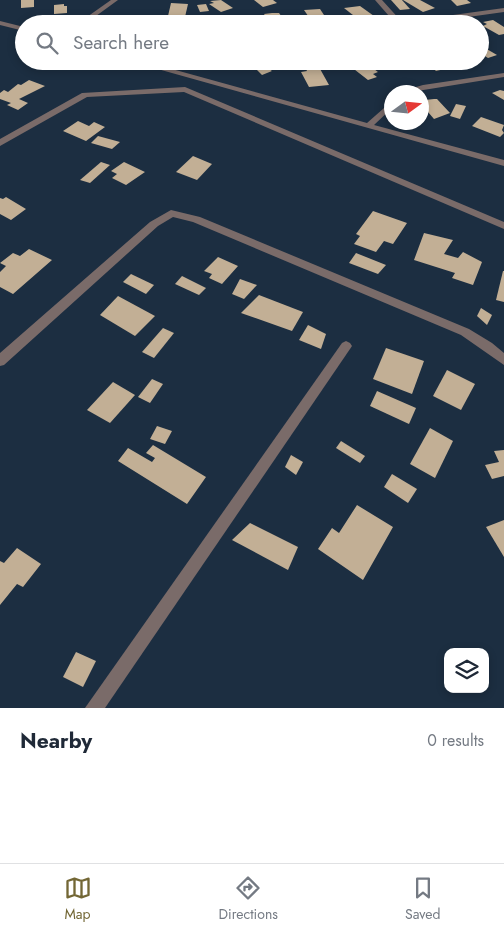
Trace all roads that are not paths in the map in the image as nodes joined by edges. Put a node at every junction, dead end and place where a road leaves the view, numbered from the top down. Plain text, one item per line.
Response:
1 (115, 0) edge
2 (378, 0) edge
3 (504, 10) edge
4 (93, 15) edge
5 (392, 15) edge
6 (467, 15) edge
7 (0, 23) edge
8 (15, 27) edge
9 (162, 70) edge
10 (504, 75) edge
11 (194, 80) junction
12 (429, 86) edge
13 (185, 89) junction
14 (384, 111) edge
15 (368, 126) junction
16 (0, 142) edge
17 (504, 163) edge
18 (504, 226) edge
19 (346, 346) dead end
20 (504, 360) edge
21 (0, 361) edge
22 (94, 708) edge

1 - 4 street
2 - 5 street
3 - 6 street
7 - 8 street
9 - 11 street
10 - 12 street
11 - 13 street
11 - 15 street
13 - 16 street
13 - 18 street
14 - 15 street
15 - 17 street
19 - 22 street
20 - 21 street

